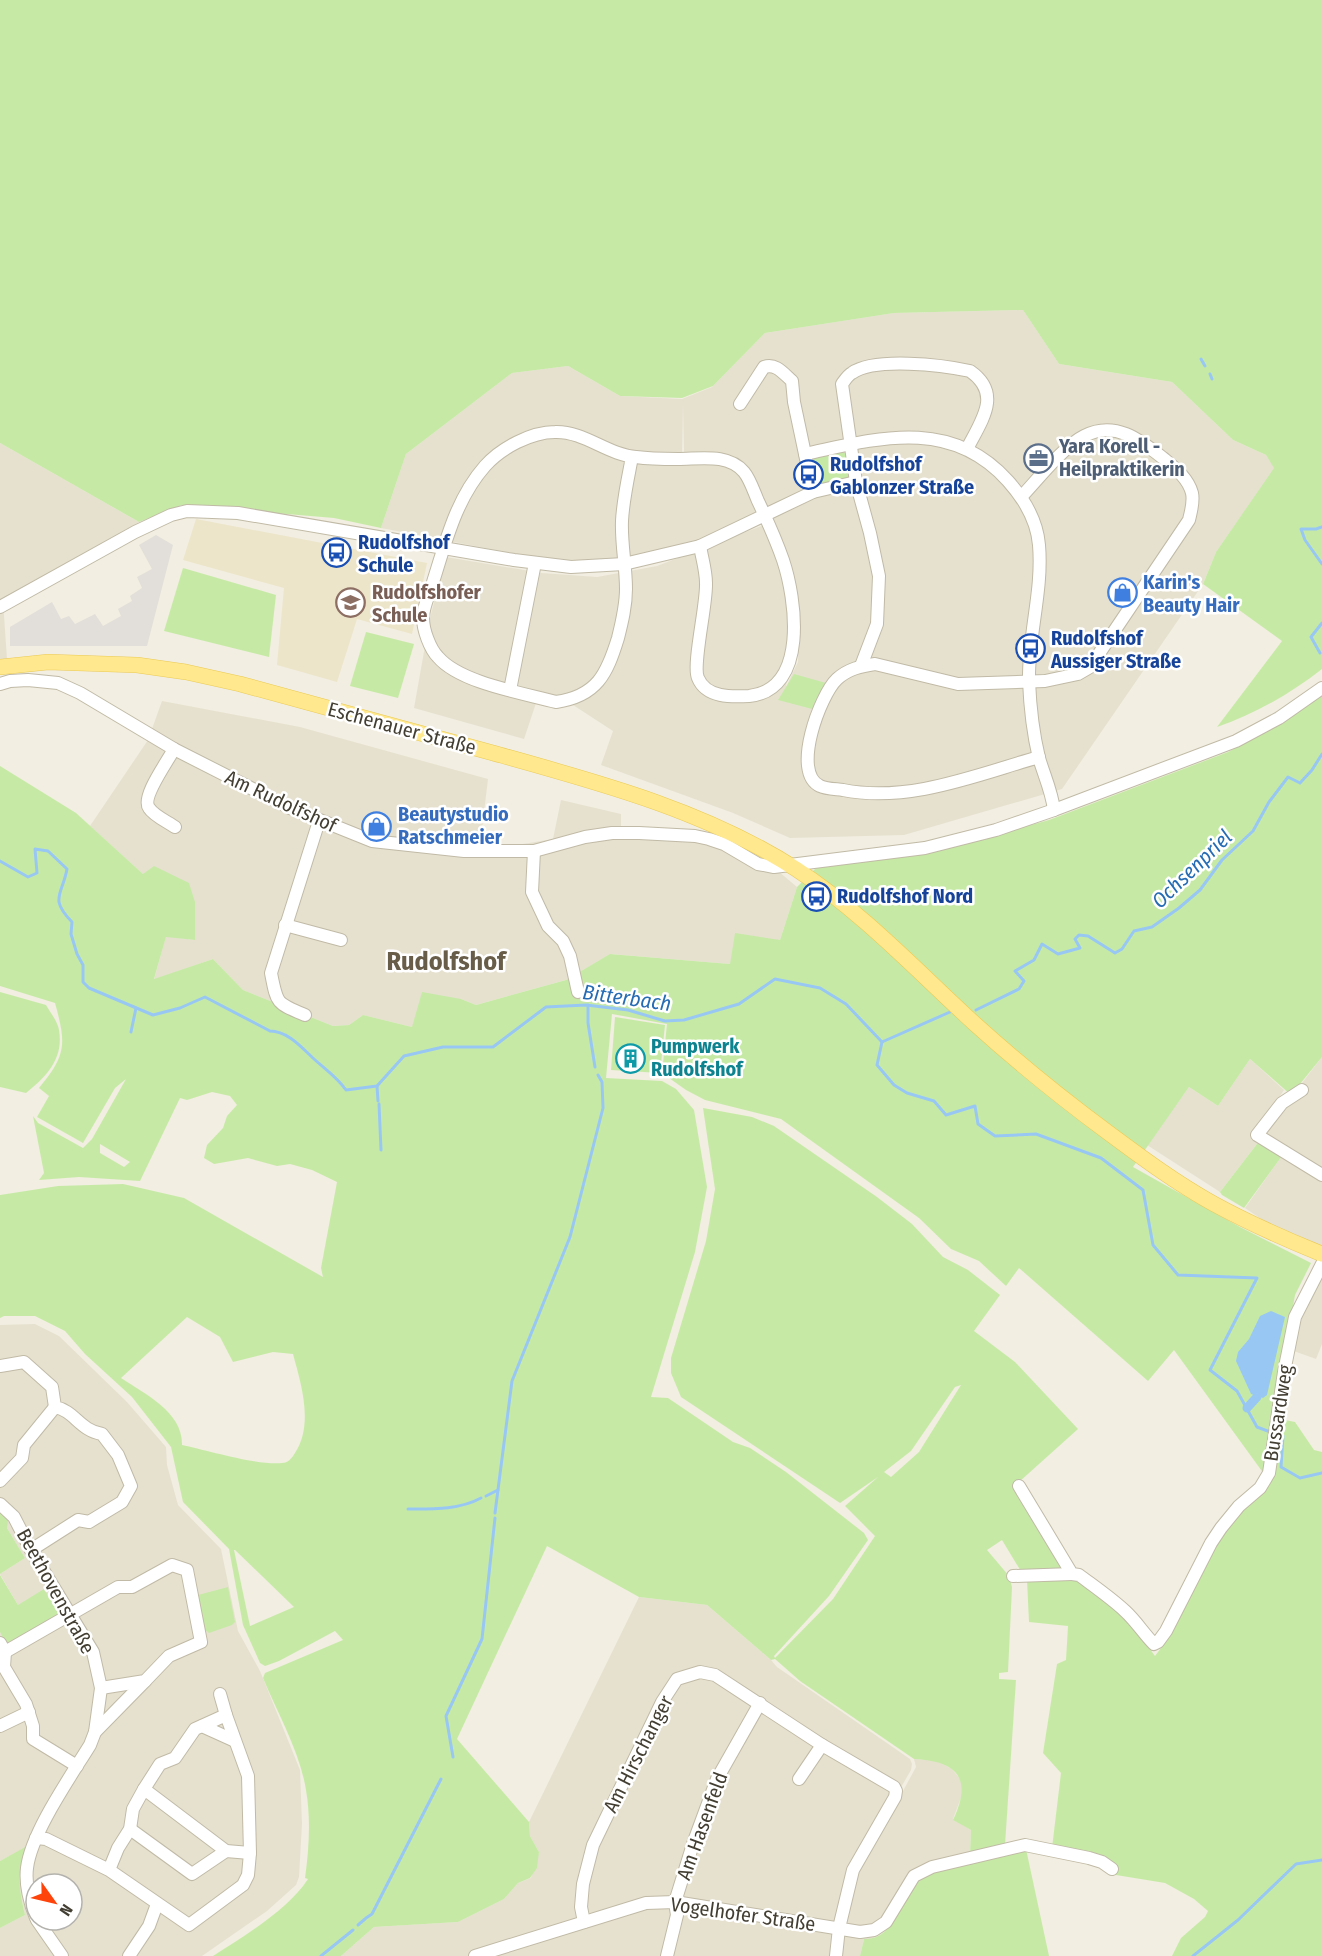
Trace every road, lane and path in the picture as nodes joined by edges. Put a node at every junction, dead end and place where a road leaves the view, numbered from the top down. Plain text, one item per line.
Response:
1 (740, 404) dead end
2 (850, 444) junction
3 (967, 449) junction
4 (805, 454) junction
5 (632, 457) junction
6 (856, 482) junction
7 (813, 492) junction
8 (1022, 496) junction
9 (764, 515) junction
10 (700, 546) junction
11 (444, 548) junction
12 (535, 563) junction
13 (624, 564) junction
14 (0, 607) edge
15 (861, 666) junction
16 (0, 667) edge
17 (1029, 682) junction
18 (0, 684) edge
19 (1322, 688) edge
20 (510, 690) junction
21 (174, 749) junction
22 (1039, 757) junction
23 (1054, 810) junction
24 (319, 821) junction
25 (176, 827) dead end
26 (534, 851) junction
27 (787, 864) junction
28 (285, 925) junction
29 (341, 940) dead end
30 (578, 992) dead end
31 (305, 1015) dead end
32 (1302, 1090) dead end
33 (1322, 1175) edge
34 (1322, 1254) edge
35 (1322, 1264) edge
36 (0, 1366) edge
37 (55, 1407) junction
38 (0, 1481) edge
39 (1019, 1486) dead end
40 (0, 1504) edge
41 (31, 1550) junction
42 (1072, 1574) junction
43 (1013, 1576) dead end
44 (70, 1614) junction
45 (3, 1648) edge
46 (2, 1668) edge
47 (145, 1681) junction
48 (101, 1688) junction
49 (220, 1694) dead end
50 (760, 1703) junction
51 (29, 1712) junction
52 (226, 1715) junction
53 (0, 1726) edge
54 (202, 1726) junction
55 (95, 1732) junction
56 (233, 1740) junction
57 (822, 1745) junction
58 (77, 1766) junction
59 (799, 1779) dead end
60 (144, 1789) junction
61 (130, 1829) junction
62 (36, 1838) junction
63 (226, 1851) junction
64 (250, 1853) junction
65 (1112, 1869) dead end
66 (109, 1870) junction
67 (27, 1872) edge
68 (675, 1902) junction
69 (157, 1904) junction
70 (584, 1922) junction
71 (839, 1928) junction
72 (45, 1932) edge
73 (62, 1956) edge
74 (129, 1956) edge
75 (475, 1956) edge
76 (667, 1956) edge
77 (836, 1956) edge

1 - 4 street
2 - 3 street
2 - 3 street
2 - 4 street
2 - 6 street
3 - 8 street
4 - 7 street
5 - 9 street
5 - 11 street
5 - 13 street
6 - 7 street
6 - 15 street
7 - 9 street
8 - 17 street
8 - 17 street
9 - 10 street
9 - 10 street
10 - 13 street
11 - 12 street
11 - 14 street
11 - 20 street
12 - 13 street
12 - 20 street
13 - 20 street
15 - 17 street
15 - 22 street
16 - 27 main road, Eschenauer Straße
17 - 22 street
18 - 21 street, Am Rudolfshof
19 - 23 street, Am Rudolfshof
21 - 24 street, Am Rudolfshof
21 - 25 street
22 - 23 street
23 - 27 street, Am Rudolfshof
24 - 26 street, Am Rudolfshof
24 - 28 street
26 - 27 street, Am Rudolfshof
26 - 30 street
27 - 34 main road, Eschenauer Straße
28 - 29 street
28 - 31 street
32 - 33 street
35 - 42 street, Bussardweg
36 - 37 street
37 - 38 street
37 - 41 street
39 - 42 street
40 - 41 street, Beethovenstraße
41 - 44 street, Beethovenstraße
42 - 43 street
44 - 45 street
44 - 47 street
44 - 48 street, Beethovenstraße
45 - 46 street
46 - 51 street
47 - 48 street
47 - 55 street
48 - 55 street, Beethovenstraße
49 - 52 street
50 - 57 street, Am Hirschanger
50 - 68 street, Am Hasenfeld
50 - 70 street, Am Hirschanger
51 - 53 street
51 - 58 street
52 - 54 street
52 - 56 street
54 - 56 street
54 - 60 street
55 - 58 street, Beethovenstraße
56 - 64 street
57 - 59 street
57 - 71 street, Am Hirschanger
58 - 62 street, Beethovenstraße
60 - 61 street
60 - 63 street
61 - 63 street
61 - 66 street
62 - 66 street
62 - 67 street, Beethovenstraße
63 - 64 street
64 - 69 street
65 - 71 street, Vogelhofer Straße
66 - 69 street
68 - 70 street, Vogelhofer Straße
68 - 71 street, Vogelhofer Straße
68 - 76 street, Am Hasenfeld
69 - 74 street
70 - 75 street, Vogelhofer Straße
71 - 77 street
72 - 73 street, Beethovenstraße

